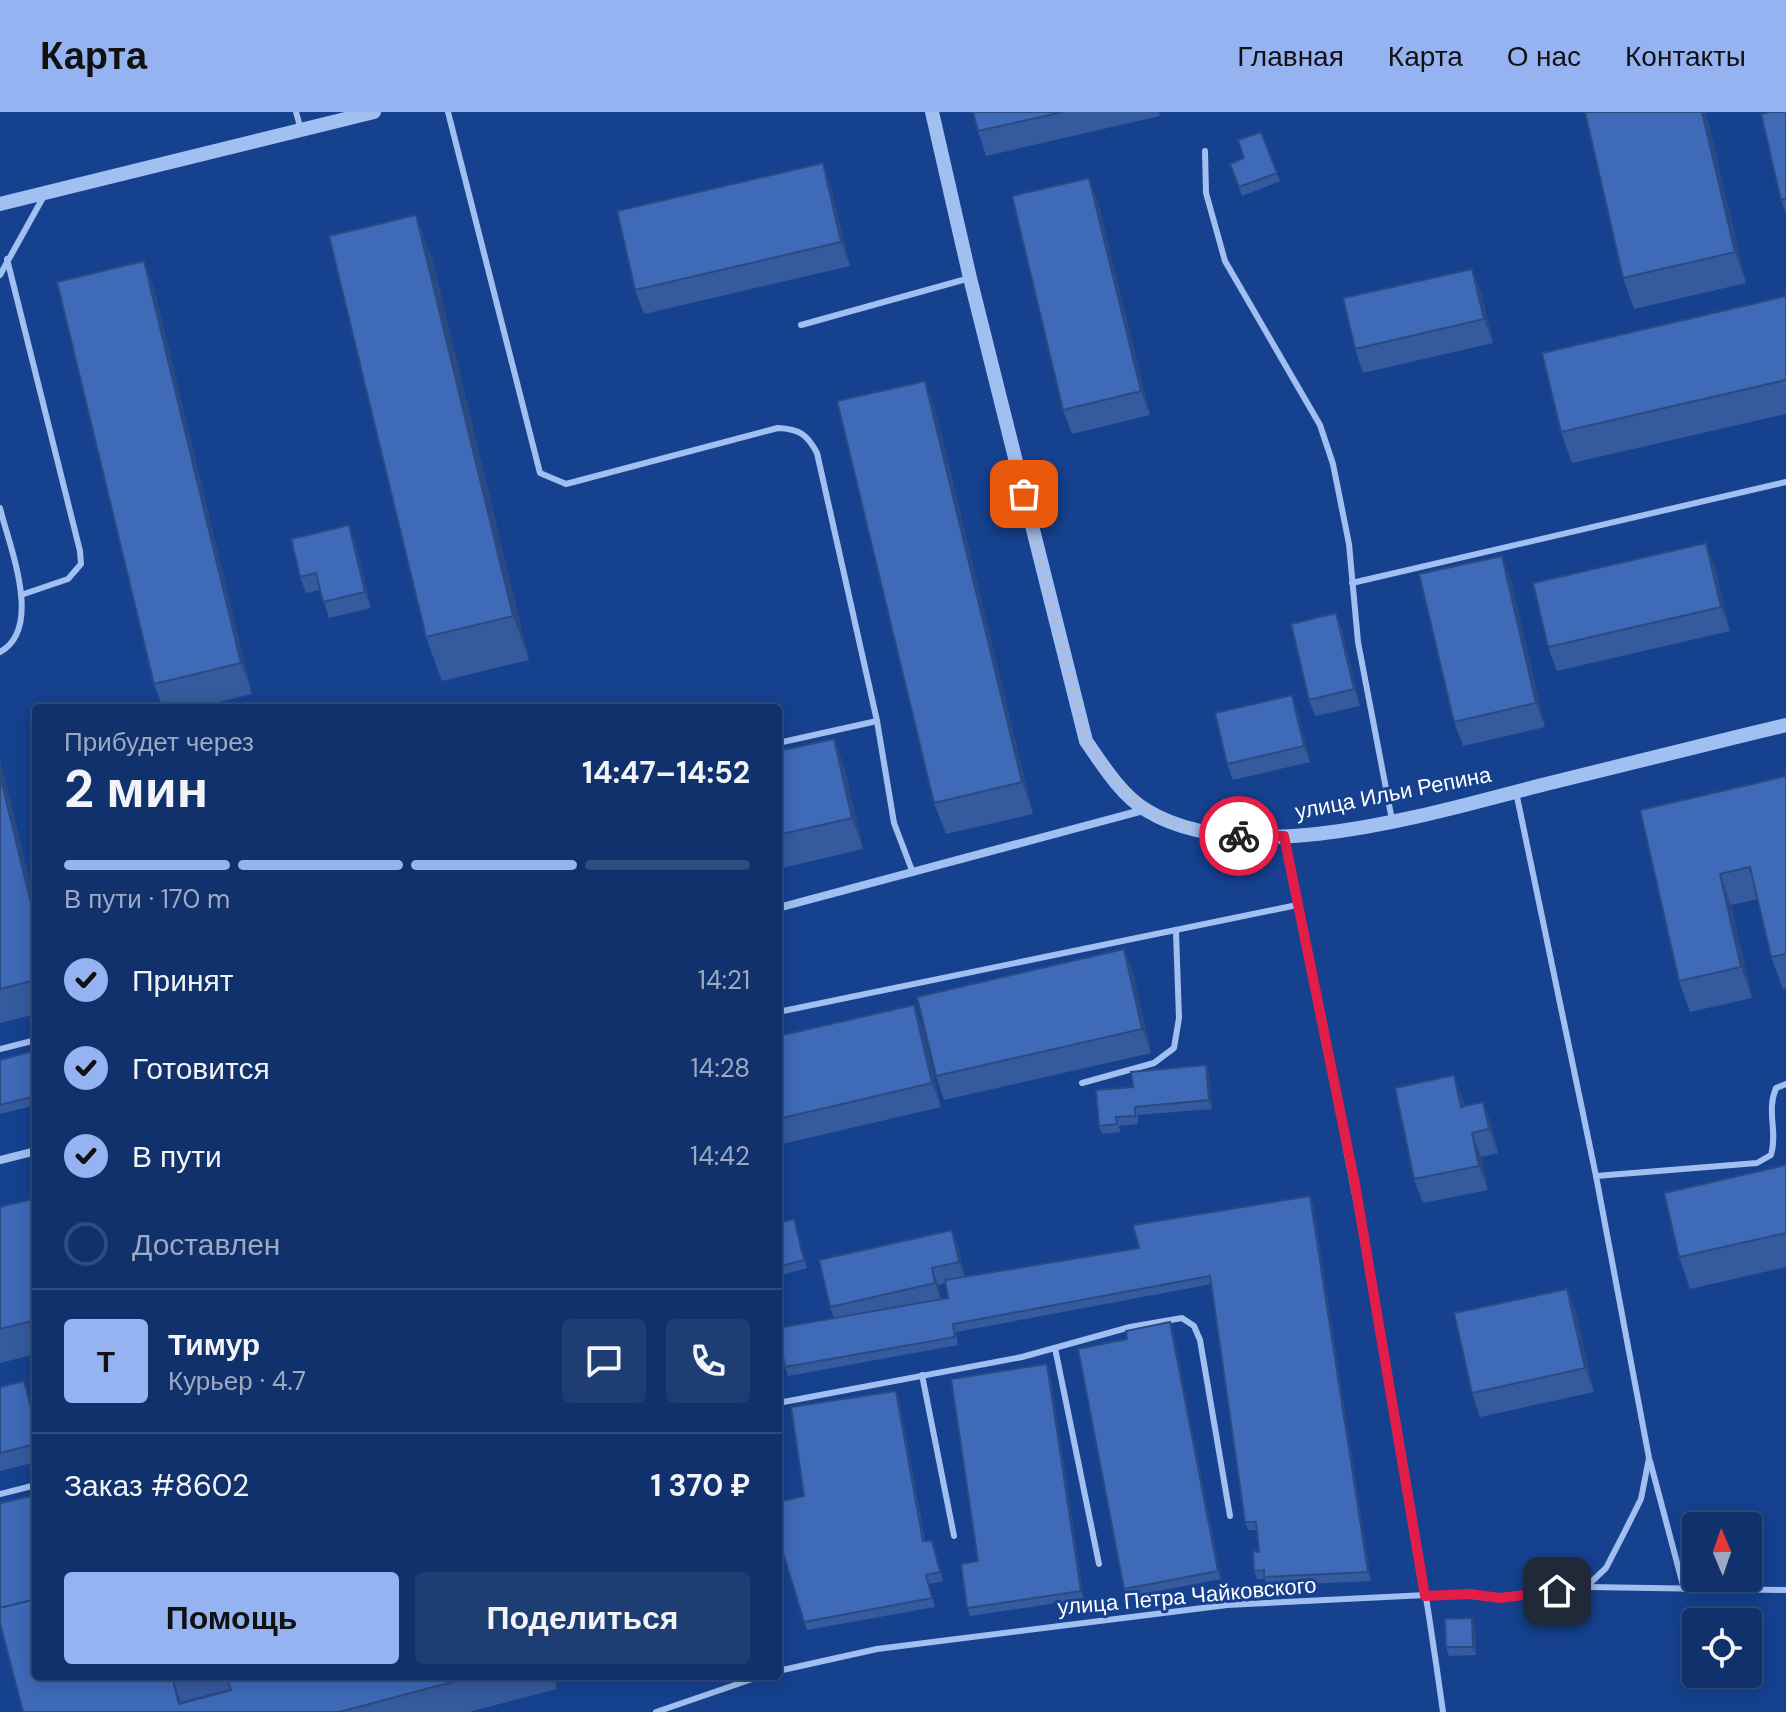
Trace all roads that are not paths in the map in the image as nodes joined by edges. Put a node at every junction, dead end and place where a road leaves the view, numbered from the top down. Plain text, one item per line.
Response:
1 (296, 112) edge
2 (374, 112) edge
3 (448, 112) edge
4 (932, 112) edge
5 (301, 130) junction
6 (1205, 151) dead end
7 (46, 193) junction
8 (0, 204) edge
9 (7, 259) junction
10 (0, 275) edge
11 (970, 278) junction
12 (801, 325) dead end
13 (1786, 482) edge
14 (0, 508) edge
15 (1352, 583) junction
16 (21, 595) junction
17 (0, 652) edge
18 (877, 721) junction
19 (1786, 725) edge
20 (782, 742) edge
21 (1516, 791) junction
22 (1145, 810) junction
23 (1392, 821) junction
24 (1284, 836) junction
25 (913, 873) junction
26 (1297, 905) junction
27 (782, 907) edge
28 (1176, 932) junction
29 (782, 1011) edge
30 (32, 1041) edge
31 (0, 1049) edge
32 (1082, 1083) dead end
33 (1786, 1084) edge
34 (32, 1152) edge
35 (0, 1160) edge
36 (1596, 1176) junction
37 (1055, 1348) junction
38 (922, 1375) junction
39 (782, 1402) edge
40 (1649, 1458) junction
41 (32, 1486) edge
42 (0, 1494) edge
43 (1230, 1516) dead end
44 (954, 1536) dead end
45 (1099, 1564) dead end
46 (1682, 1582) edge
47 (1586, 1587) junction
48 (1682, 1589) edge
49 (1762, 1590) edge
50 (1786, 1590) edge
51 (1425, 1596) junction
52 (782, 1671) edge
53 (749, 1680) edge
54 (656, 1712) edge
55 (1443, 1712) edge

1 - 5 lane
2 - 5 street
3 - 18 lane
4 - 11 street
5 - 7 street
6 - 15 lane
7 - 8 street
7 - 9 lane
9 - 10 lane
9 - 16 lane
11 - 12 lane
11 - 22 street
13 - 15 lane
14 - 16 lane
15 - 23 lane
16 - 17 lane
18 - 20 lane
18 - 25 lane
19 - 21 street, улица Ильи Репина
21 - 23 street, улица Ильи Репина
21 - 36 lane
22 - 24 street, улица Ильи Репина
22 - 25 street
23 - 24 street, улица Ильи Репина
24 - 26 lane
25 - 27 street
26 - 28 lane
26 - 51 lane
28 - 29 lane
28 - 32 lane
30 - 31 lane
33 - 36 lane
34 - 35 street
36 - 40 lane
37 - 38 lane
37 - 43 lane
37 - 45 lane
38 - 39 lane
38 - 44 lane
40 - 46 lane
40 - 47 lane
41 - 42 lane
47 - 48 lane, улица Петра Чайковского
47 - 51 lane, улица Петра Чайковского
49 - 50 lane, улица Петра Чайковского
51 - 52 lane, улица Петра Чайковского
51 - 55 lane
53 - 54 lane

